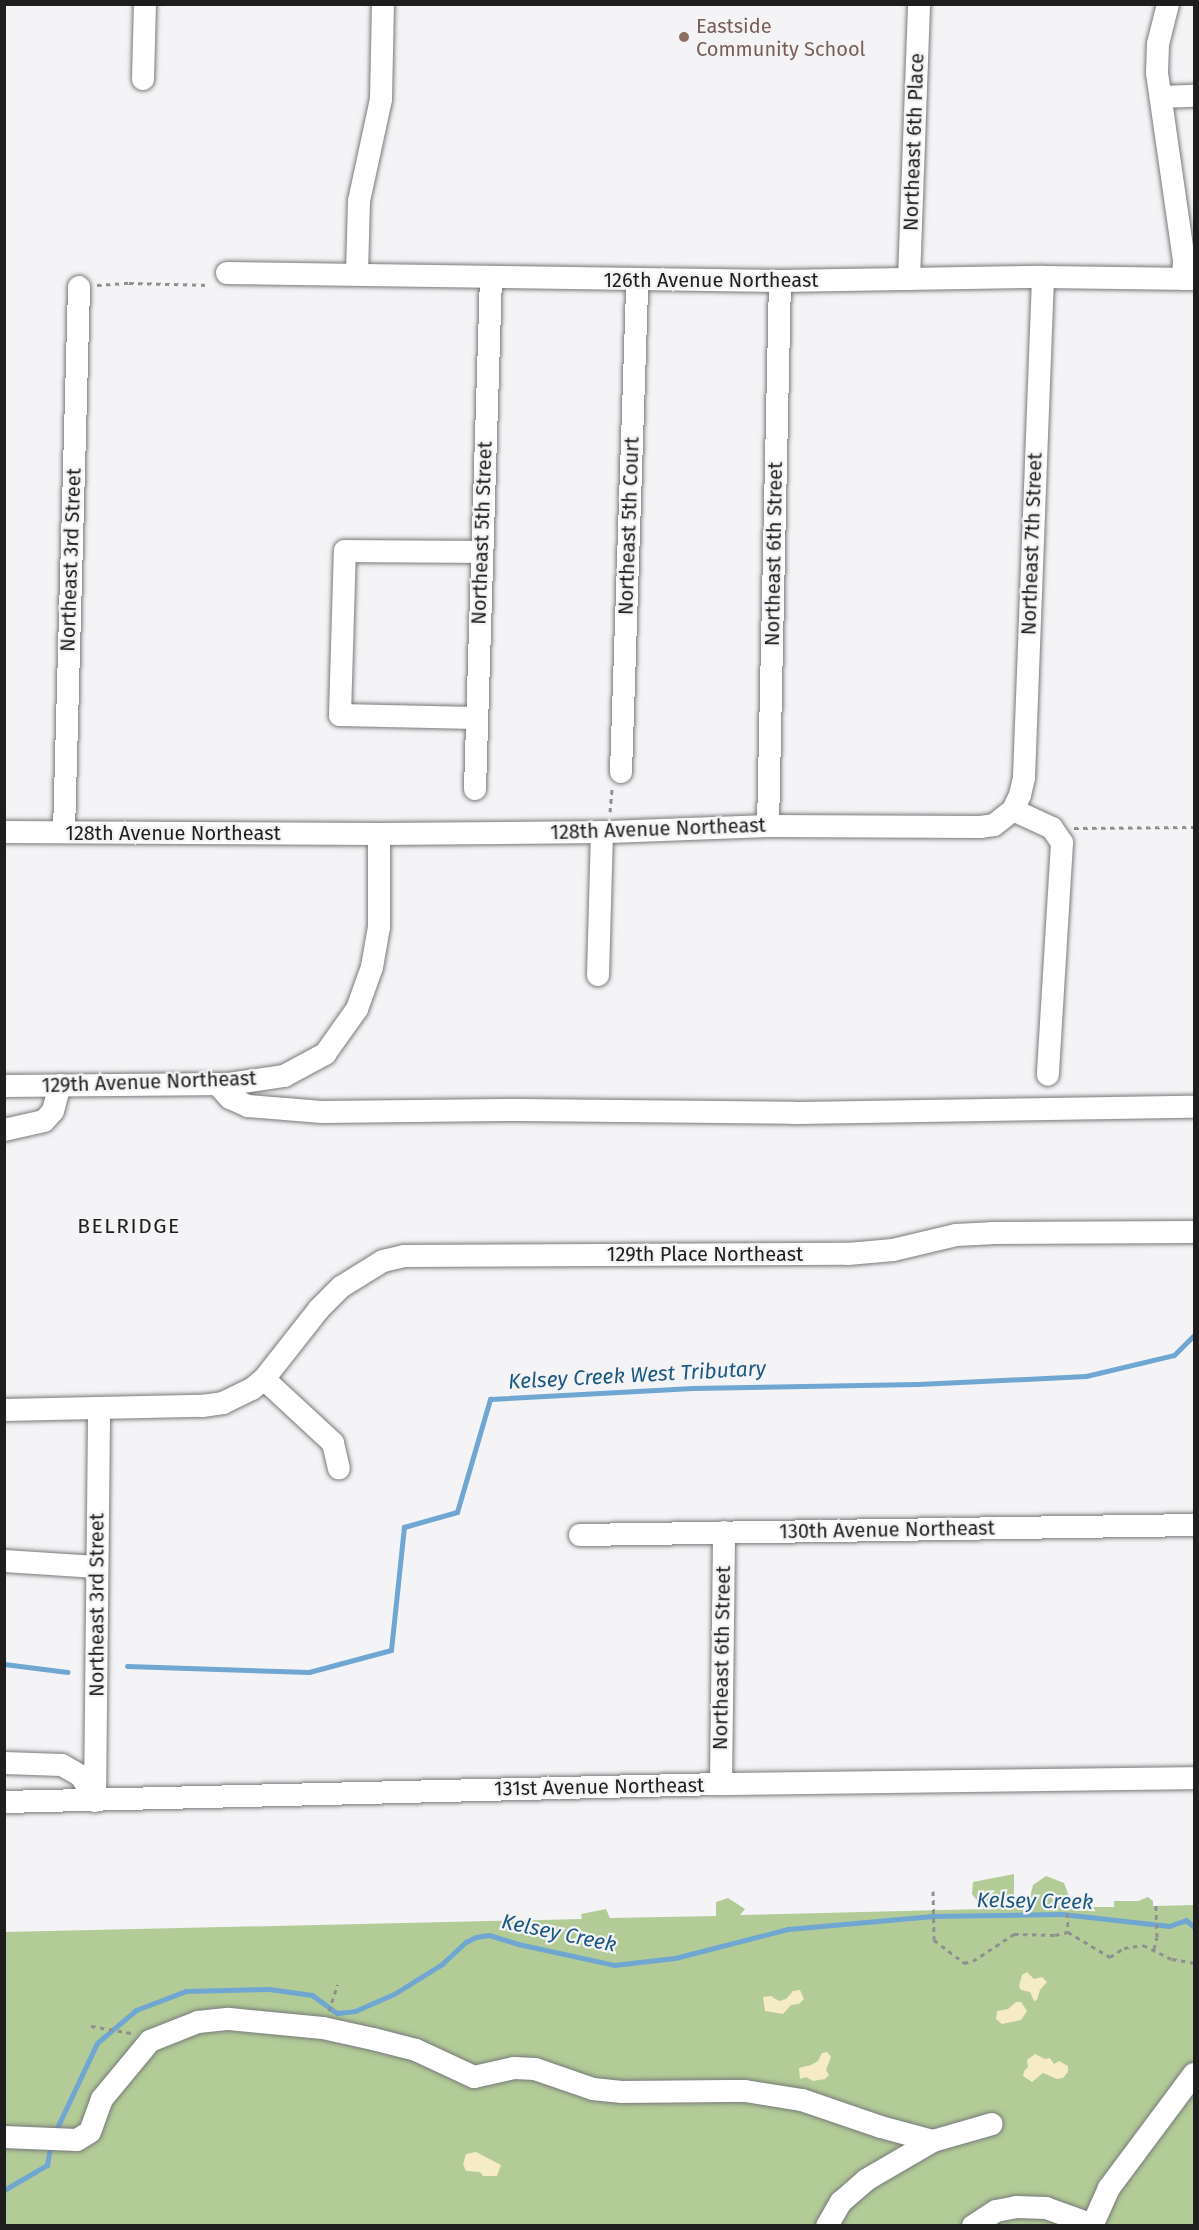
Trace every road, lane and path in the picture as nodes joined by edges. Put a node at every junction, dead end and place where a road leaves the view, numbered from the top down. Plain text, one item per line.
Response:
1 (145, 4) edge
2 (383, 4) edge
3 (919, 4) edge
4 (1168, 4) edge
5 (143, 79) dead end
6 (1194, 96) edge
7 (1161, 97) junction
8 (227, 273) joint
9 (357, 273) junction
10 (491, 277) junction
11 (1043, 277) junction
12 (909, 279) junction
13 (1189, 279) edge
14 (637, 280) junction
15 (780, 281) junction
16 (78, 287) joint
17 (481, 552) junction
18 (476, 718) junction
19 (621, 772) joint
20 (475, 789) dead end
21 (1013, 810) junction
22 (606, 825) junction
23 (768, 826) junction
24 (1194, 827) edge
25 (1052, 828) junction
26 (4, 832) edge
27 (64, 832) junction
28 (379, 834) junction
29 (598, 975) dead end
30 (1048, 1075) dead end
31 (217, 1084) junction
32 (60, 1085) junction
33 (4, 1086) edge
34 (1194, 1107) edge
35 (4, 1130) edge
36 (1194, 1232) edge
37 (264, 1379) junction
38 (99, 1409) junction
39 (4, 1410) edge
40 (339, 1468) dead end
41 (1194, 1526) edge
42 (724, 1532) junction
43 (580, 1535) dead end
44 (4, 1561) edge
45 (97, 1567) junction
46 (4, 1763) edge
47 (1194, 1778) edge
48 (721, 1784) junction
49 (95, 1800) junction
50 (4, 1802) edge
51 (933, 1891) dead end
52 (1156, 1903) dead end
53 (1067, 1904) dead end
54 (1067, 1930) junction
55 (1154, 1950) junction
56 (1194, 1963) edge
57 (338, 1984) dead end
58 (326, 2019) dead end
59 (91, 2026) dead end
60 (136, 2033) dead end
61 (1194, 2073) edge
62 (992, 2124) dead end
63 (4, 2137) edge
64 (933, 2141) junction
65 (1093, 2225) edge
66 (827, 2226) edge
67 (972, 2226) edge

1 - 5 street
2 - 9 street
3 - 12 street, Northeast 6th Place
4 - 7 street
6 - 7 street
7 - 13 street
8 - 9 street, 126th Avenue Northeast
8 - 16 path
9 - 10 street, 126th Avenue Northeast
10 - 14 street, 126th Avenue Northeast
10 - 17 street, Northeast 5th Street
11 - 12 street, 126th Avenue Northeast
11 - 13 street, 126th Avenue Northeast
11 - 21 street, Northeast 7th Street
12 - 15 street, 126th Avenue Northeast
14 - 15 street, 126th Avenue Northeast
14 - 19 street, Northeast 5th Court
15 - 23 street, Northeast 6th Street
16 - 27 street, Northeast 3rd Street
17 - 18 street, Northeast 5th Street
17 - 18 street
18 - 20 street, Northeast 5th Street
19 - 22 path
21 - 23 street, 128th Avenue Northeast
21 - 25 street
22 - 23 street, 128th Avenue Northeast
22 - 28 street, 128th Avenue Northeast
22 - 29 street
24 - 25 path
25 - 30 street
26 - 27 street, 128th Avenue Northeast
27 - 28 street, 128th Avenue Northeast
28 - 31 street, 129th Avenue Northeast
31 - 32 street, 129th Avenue Northeast
31 - 34 street
32 - 33 street, 129th Avenue Northeast
32 - 35 street
36 - 37 street, 129th Place Northeast
37 - 38 street
37 - 40 street
38 - 39 street
38 - 45 street, Northeast 3rd Street
41 - 42 street, 130th Avenue Northeast
42 - 43 street, 130th Avenue Northeast
42 - 48 street, Northeast 6th Street
44 - 45 street
45 - 49 street, Northeast 3rd Street
46 - 49 street
47 - 48 street, 131st Avenue Northeast
48 - 49 street, 131st Avenue Northeast
49 - 50 street, 131st Avenue Northeast
51 - 54 path
52 - 55 path
53 - 54 path
54 - 55 path
55 - 56 path
57 - 58 path
59 - 60 path
61 - 65 street
62 - 64 street
63 - 64 street
64 - 66 street
65 - 67 street

